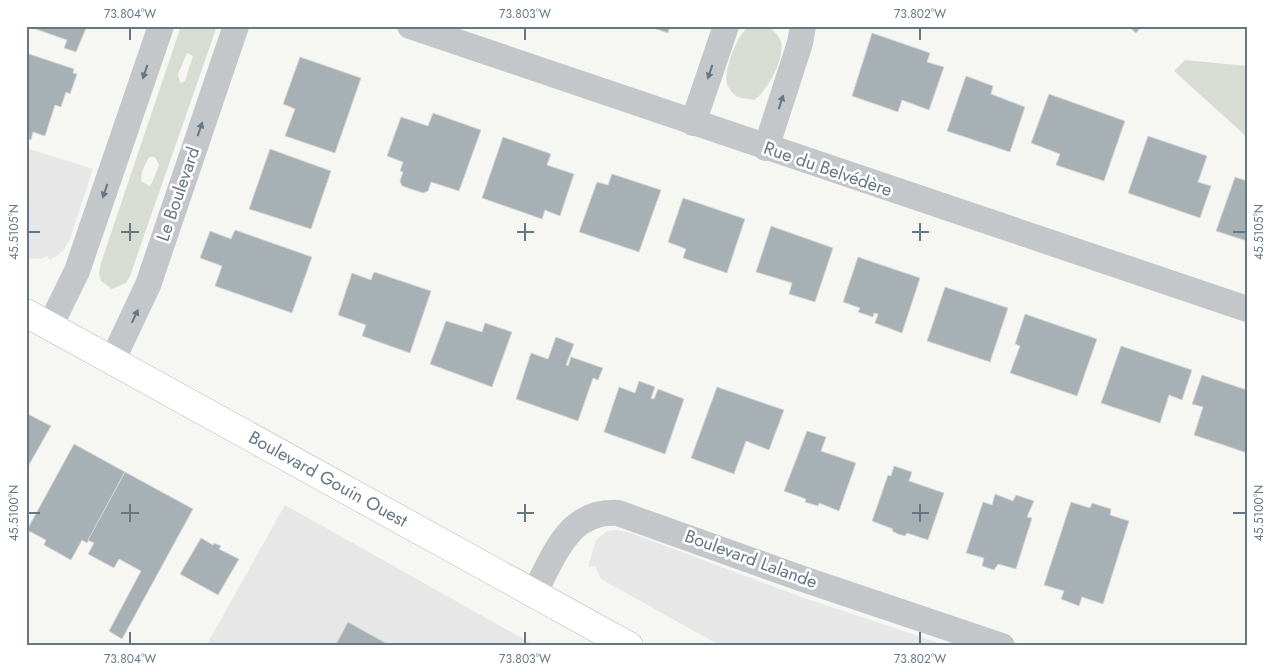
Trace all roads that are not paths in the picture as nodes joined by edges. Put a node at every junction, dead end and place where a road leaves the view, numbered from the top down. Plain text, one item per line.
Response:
1 (161, 26) edge
2 (236, 26) edge
3 (410, 26) edge
4 (726, 26) edge
5 (803, 26) edge
6 (693, 123) junction
7 (766, 148) junction
8 (1247, 309) edge
9 (26, 312) edge
10 (50, 326) junction
11 (113, 359) junction
12 (534, 593) junction
13 (629, 646) edge
14 (1002, 646) edge

1 -> 10 street
11 -> 2 street, Le Boulevard
3 - 6 street, Rue du Belvédère
4 -> 6 street
7 -> 5 street
6 - 7 street, Rue du Belvédère
7 - 8 street, Rue du Belvédère
9 - 10 main road, Boulevard Gouin Ouest
10 - 11 main road, Boulevard Gouin Ouest
11 - 12 main road, Boulevard Gouin Ouest
12 - 13 main road, Boulevard Gouin Ouest
12 - 14 street, Boulevard Lalande

